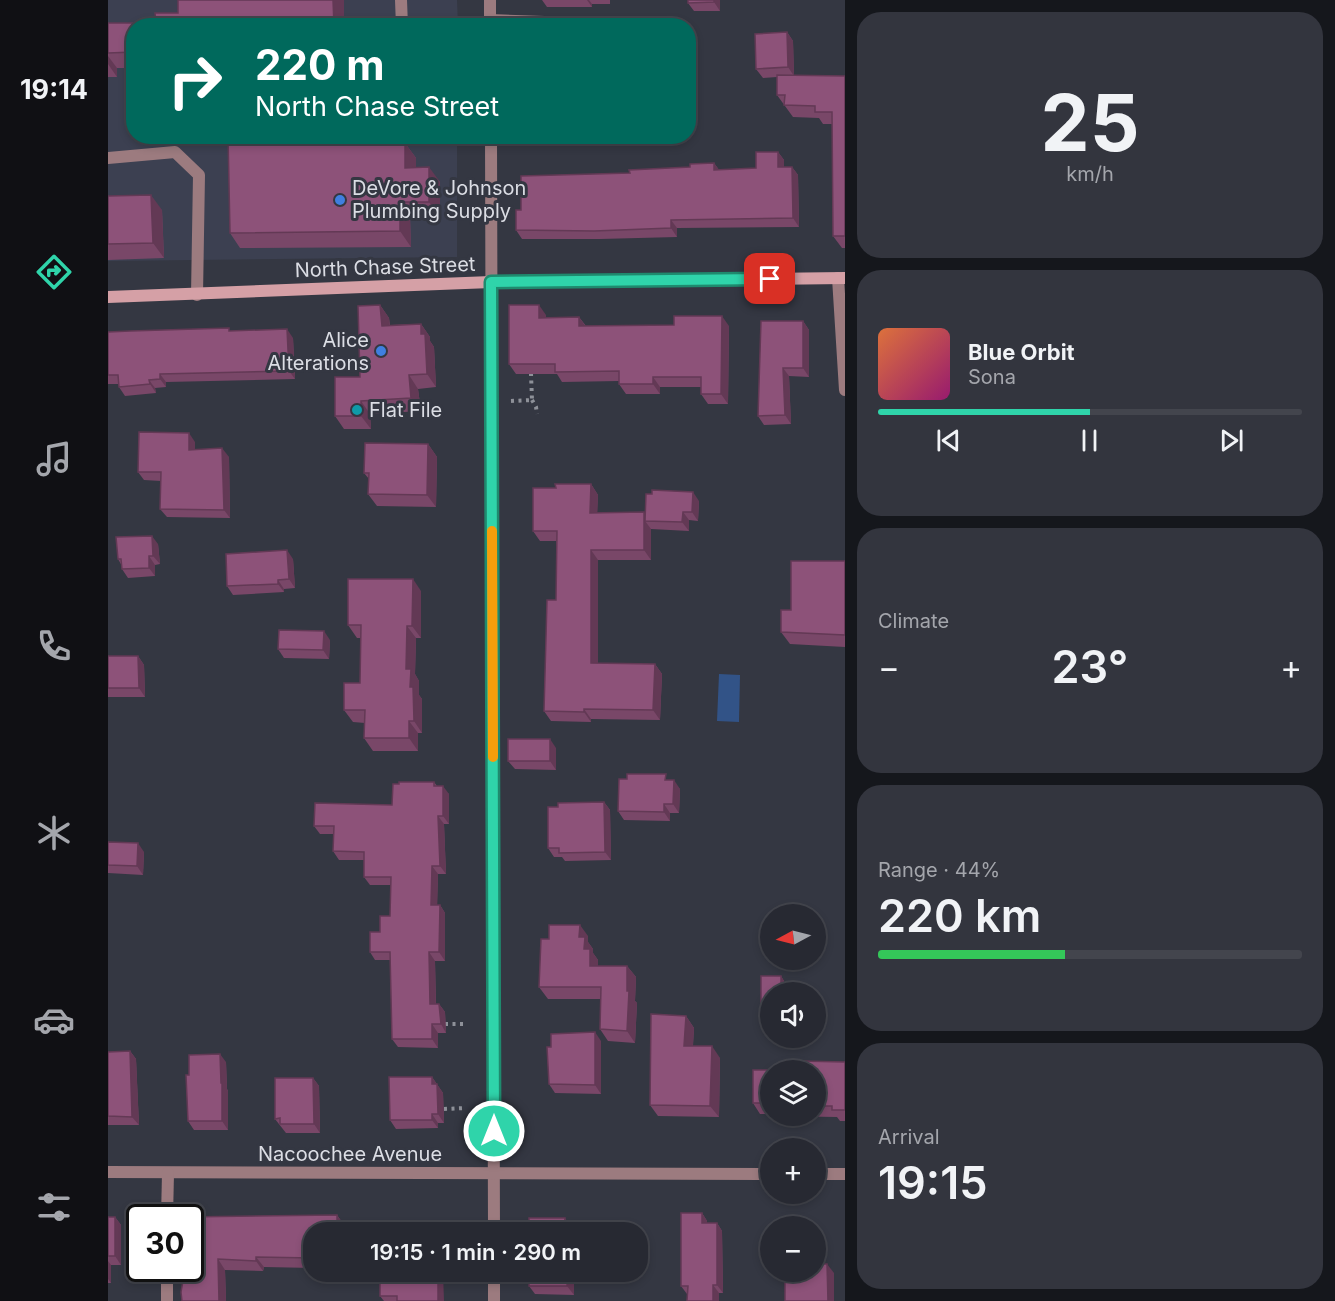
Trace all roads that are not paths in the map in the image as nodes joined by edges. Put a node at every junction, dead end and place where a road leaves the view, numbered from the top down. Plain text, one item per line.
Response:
1 (401, 0) edge
2 (490, 0) edge
3 (402, 18) edge
4 (490, 18) edge
5 (490, 144) edge
6 (108, 158) edge
7 (841, 278) edge
8 (491, 282) junction
9 (197, 295) junction
10 (108, 297) edge
11 (843, 332) edge
12 (844, 390) edge
13 (108, 1172) edge
14 (168, 1173) junction
15 (494, 1174) junction
16 (760, 1174) edge
17 (826, 1174) edge
18 (844, 1174) edge
19 (167, 1204) edge
20 (494, 1222) edge
21 (167, 1282) edge
22 (494, 1282) edge
23 (166, 1301) edge
24 (494, 1301) edge

1 - 3 street
2 - 4 street
5 - 8 street
6 - 9 street
7 - 8 main road, North Chase Street
7 - 11 street
8 - 9 main road, North Chase Street
8 - 15 street
9 - 10 main road, North Chase Street
11 - 12 street
13 - 14 street, Nacoochee Avenue
14 - 15 street, Nacoochee Avenue
14 - 19 street
15 - 16 street, Nacoochee Avenue
15 - 20 street
17 - 18 street
21 - 23 street
22 - 24 street

